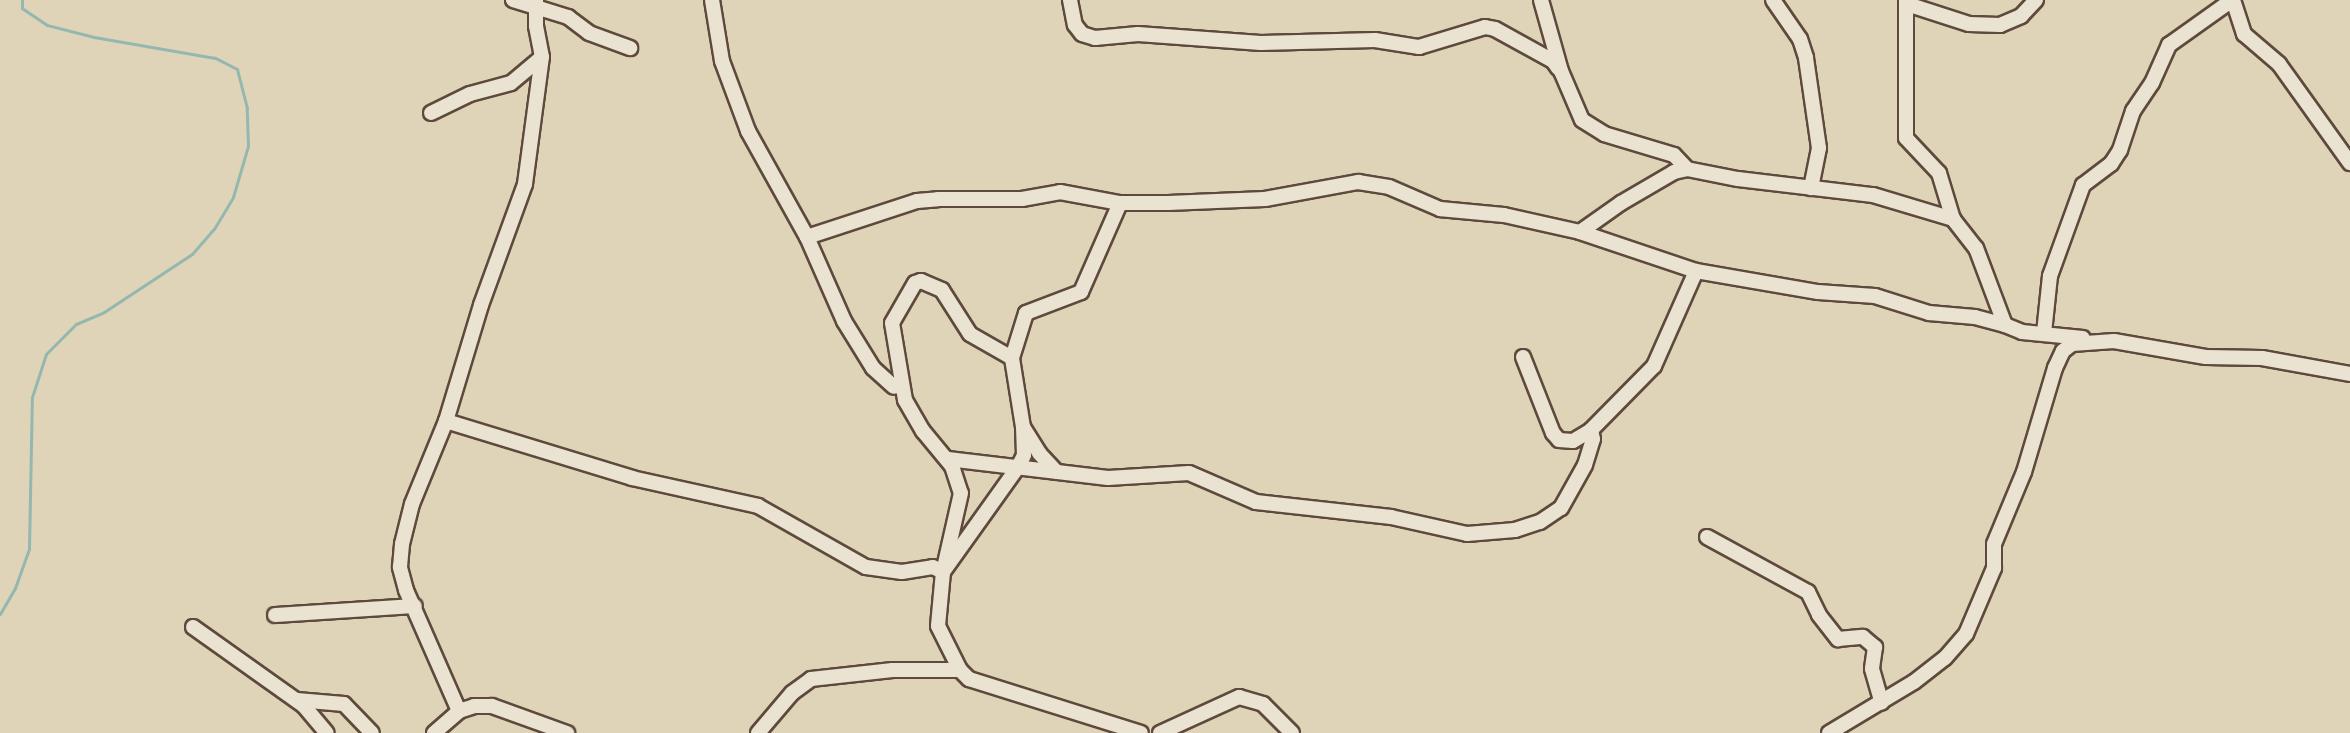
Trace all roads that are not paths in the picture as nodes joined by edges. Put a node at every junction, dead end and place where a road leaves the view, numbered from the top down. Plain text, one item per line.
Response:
1 (513, 0) edge
2 (712, 0) edge
3 (1070, 0) edge
4 (1541, 0) edge
5 (1773, 0) edge
6 (2036, 0) edge
7 (2232, 0) edge
8 (1907, 2) edge
9 (535, 3) edge
10 (630, 48) dead end
11 (542, 57) junction
12 (1561, 71) junction
13 (431, 113) dead end
14 (2350, 163) edge
15 (1687, 169) junction
16 (1811, 188) junction
17 (1120, 203) junction
18 (1953, 219) junction
19 (1580, 232) junction
20 (807, 237) junction
21 (1696, 271) junction
22 (2005, 325) junction
23 (2044, 333) junction
24 (2095, 342) junction
25 (1523, 357) dead end
26 (1012, 358) junction
27 (2350, 374) edge
28 (894, 387) dead end
29 (446, 421) junction
30 (1023, 427) junction
31 (1591, 430) junction
32 (948, 459) junction
33 (1018, 467) junction
34 (1057, 472) junction
35 (1707, 537) dead end
36 (943, 572) junction
37 (415, 606) junction
38 (275, 615) dead end
39 (193, 627) dead end
40 (960, 670) junction
41 (296, 700) junction
42 (1882, 703) junction
43 (459, 711) junction
44 (327, 733) edge
45 (372, 733) edge
46 (434, 733) edge
47 (567, 733) edge
48 (758, 733) edge
49 (1141, 733) edge
50 (1160, 733) edge
51 (1292, 733) edge
52 (1829, 733) edge

1 - 9 street
2 - 20 street
3 - 12 street
4 - 12 street
5 - 16 street
6 - 8 street
7 - 14 street
7 - 23 street
8 - 18 street
9 - 10 street
9 - 11 street
11 - 13 street
11 - 29 street
12 - 15 street
15 - 16 street
15 - 19 street
16 - 18 street
17 - 19 street
17 - 20 street
17 - 26 street
18 - 22 street
19 - 21 street
20 - 28 street
21 - 22 street
21 - 31 street
22 - 23 street
23 - 24 street
24 - 27 street
24 - 42 street
25 - 31 street
26 - 30 street
26 - 32 street
29 - 36 street
29 - 37 street
30 - 33 street
30 - 34 street
31 - 34 street
32 - 33 street
32 - 36 street
33 - 34 street
33 - 36 street
35 - 42 street
36 - 40 street
37 - 38 street
37 - 43 street
39 - 41 street
40 - 48 street
40 - 49 street
41 - 44 street
41 - 45 street
42 - 52 street
43 - 46 street
43 - 47 street
50 - 51 street

